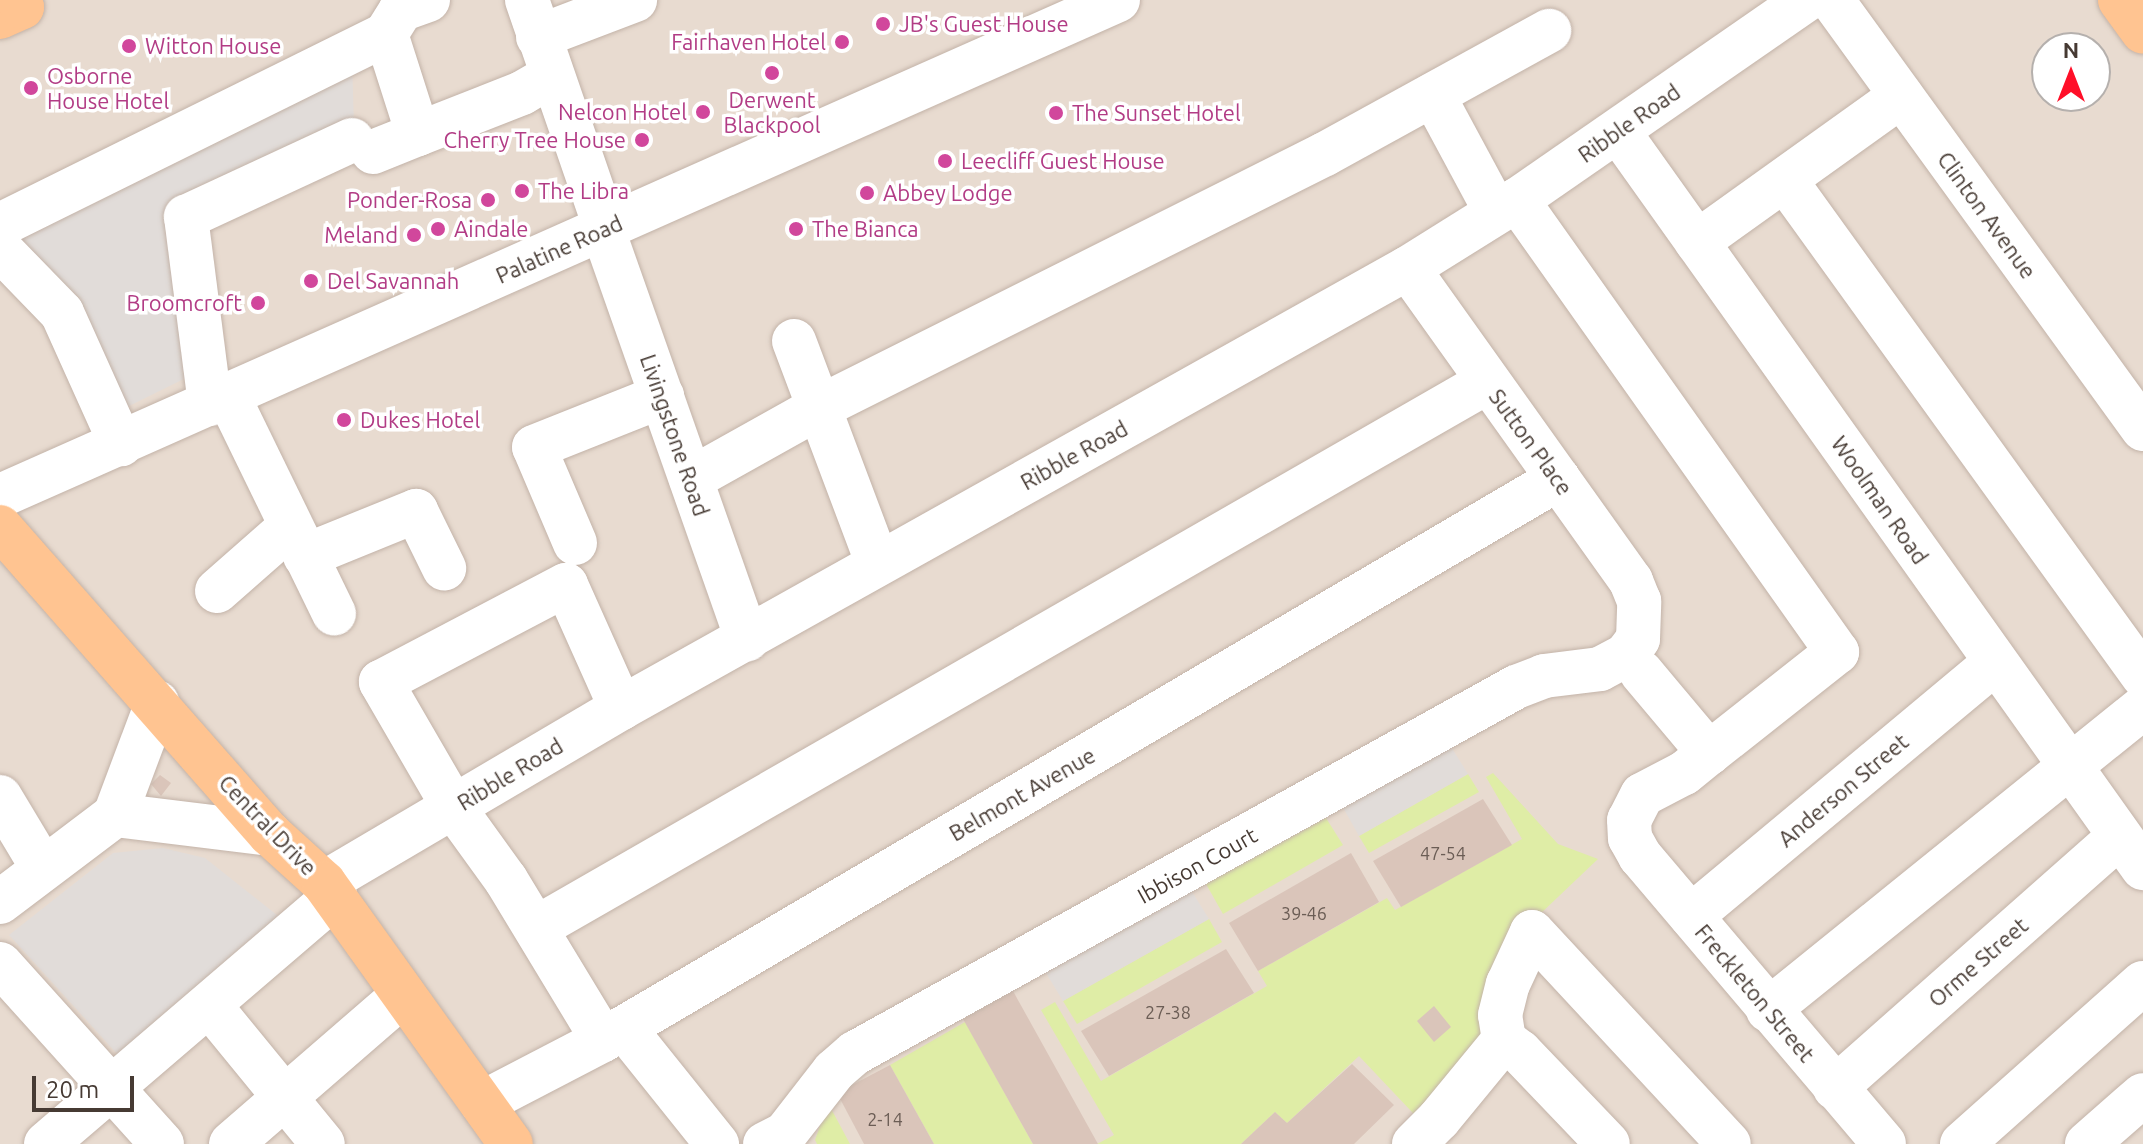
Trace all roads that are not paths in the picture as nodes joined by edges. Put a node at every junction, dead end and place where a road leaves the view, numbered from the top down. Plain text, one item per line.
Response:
1 (428, 0) edge
2 (635, 0) edge
3 (1118, 0) edge
4 (1806, 0) edge
5 (1832, 0) edge
6 (2120, 0) edge
7 (1549, 31) dead end
8 (2143, 32) edge
9 (386, 34) junction
10 (539, 38) edge
11 (1433, 95) junction
12 (1901, 96) junction
13 (1618, 131) junction
14 (418, 134) junction
15 (1785, 180) junction
16 (1507, 206) junction
17 (0, 225) edge
18 (604, 230) junction
19 (1697, 242) junction
20 (0, 249) edge
21 (1408, 268) junction
22 (794, 341) dead end
23 (1487, 382) junction
24 (662, 396) junction
25 (219, 400) junction
26 (818, 408) junction
27 (2143, 429) edge
28 (121, 444) junction
29 (691, 479) junction
30 (1558, 479) junction
31 (0, 496) edge
32 (0, 527) edge
33 (298, 541) junction
34 (575, 543) dead end
35 (878, 564) junction
36 (444, 568) dead end
37 (217, 591) dead end
38 (334, 613) dead end
39 (1641, 621) joint
40 (747, 639) junction
41 (1995, 663) junction
42 (1641, 672) dead end
43 (2143, 676) edge
44 (157, 703) junction
45 (2143, 707) edge
46 (621, 708) junction
47 (1709, 753) junction
48 (2071, 765) junction
49 (0, 797) edge
50 (454, 808) junction
51 (115, 815) junction
52 (270, 834) junction
53 (2132, 852) edge
54 (42, 867) junction
55 (329, 890) junction
56 (0, 902) edge
57 (1691, 916) junction
58 (536, 928) junction
59 (0, 964) edge
60 (2143, 983) edge
61 (403, 995) junction
62 (210, 1006) junction
63 (1768, 1010) junction
64 (613, 1034) junction
65 (1512, 1046) junction
66 (113, 1088) junction
67 (1835, 1088) junction
68 (2143, 1095) edge
69 (285, 1097) junction
70 (482, 1103) junction
71 (1438, 1136) edge
72 (46, 1144) edge
73 (162, 1144) edge
74 (231, 1144) edge
75 (323, 1144) edge
76 (511, 1144) edge
77 (717, 1144) edge
78 (765, 1144) edge
79 (1608, 1144) edge
80 (1729, 1144) edge
81 (1884, 1144) edge
82 (1962, 1144) edge
83 (2087, 1144) edge

1 - 9 street
2 - 10 street
3 - 18 street, Palatine Road
4 - 13 street, Ribble Road
5 - 12 street, Clinton Avenue
6 - 8 main road
7 - 11 street
9 - 14 street
9 - 17 street
10 - 14 street
10 - 18 street, Livingstone Road
11 - 16 street
11 - 26 street
12 - 15 street
12 - 27 street, Clinton Avenue
13 - 16 street, Ribble Road
13 - 19 street, Woolman Road
14 - 25 street
15 - 19 street
15 - 43 street
16 - 21 street, Ribble Road
16 - 47 street
18 - 24 street, Livingstone Road
18 - 25 street, Palatine Road
19 - 41 street, Woolman Road
20 - 28 street
21 - 23 street, Sutton Place
21 - 35 street, Ribble Road
22 - 26 street
23 - 30 street, Sutton Place
23 - 58 street
24 - 29 street, Livingstone Road
24 - 34 street
25 - 28 street, Palatine Road
25 - 33 street
26 - 29 street
26 - 35 street
28 - 31 street, Palatine Road
29 - 40 street, Livingstone Road
30 - 39 street, Sutton Place
30 - 64 street, Belmont Avenue
32 - 44 main road, Central Drive
33 - 36 street
33 - 37 street
33 - 38 street
35 - 40 street, Ribble Road
39 - 78 street, Ibbison Court
40 - 46 street, Ribble Road
41 - 48 street, Woolman Road
41 - 57 street, Anderson Street
42 - 47 street
44 - 51 street
44 - 52 main road, Central Drive
45 - 48 street
46 - 50 street, Ribble Road
46 - 50 street
47 - 57 street, Freckleton Street
48 - 53 street, Woolman Road
48 - 63 street
49 - 54 street
50 - 55 street, Ribble Road
50 - 58 street
51 - 52 street
51 - 54 street
52 - 55 main road, Central Drive
53 - 67 street, Orme Street
54 - 56 street
55 - 61 main road, Central Drive
55 - 62 street, Ribble Road
57 - 63 street, Freckleton Street
58 - 64 street
59 - 66 street
60 - 82 street
61 - 69 street
61 - 70 main road, Central Drive
62 - 66 street, Ribble Road
62 - 69 street
63 - 67 street, Freckleton Street
64 - 70 street, Belmont Avenue
64 - 77 street
65 - 71 street
65 - 79 street
65 - 80 street
66 - 72 street, Ribble Road
66 - 73 street
67 - 81 street, Freckleton Street
68 - 83 street
69 - 74 street
69 - 75 street
70 - 76 main road, Central Drive

